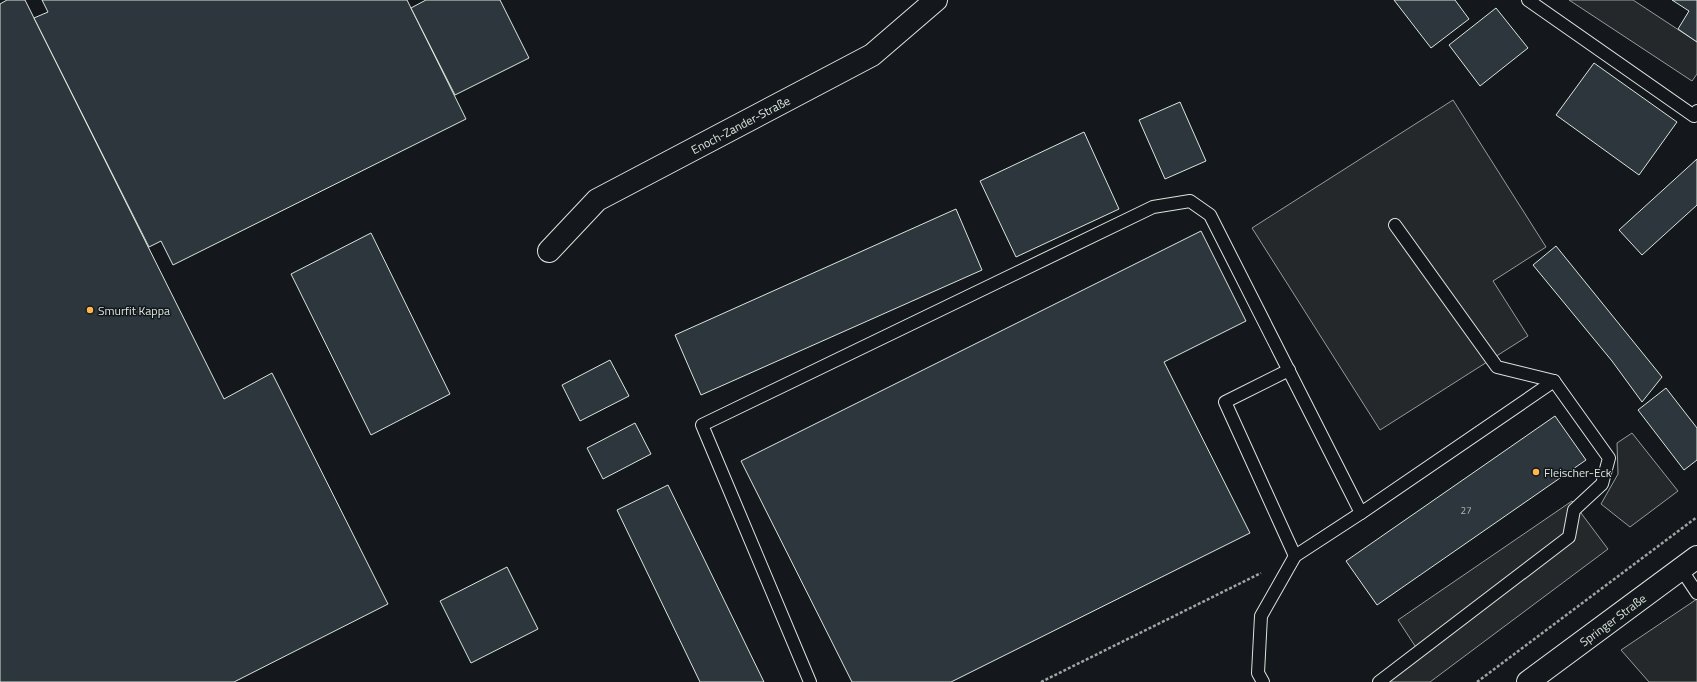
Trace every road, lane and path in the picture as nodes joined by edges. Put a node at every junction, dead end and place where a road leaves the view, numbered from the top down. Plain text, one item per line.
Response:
1 (936, 0) edge
2 (1528, 0) edge
3 (1697, 111) edge
4 (1395, 225) dead end
5 (549, 251) dead end
6 (1289, 370) junction
7 (1554, 381) junction
8 (1361, 513) junction
9 (1697, 517) edge
10 (1295, 556) junction
11 (1689, 563) edge
12 (1697, 593) edge
13 (810, 682) edge
14 (1041, 682) edge
15 (1264, 682) edge
16 (1379, 682) edge
17 (1477, 682) edge
18 (1528, 682) edge

1 - 5 street, Enoch-Zander-Straße
2 - 3 lane
4 - 7 lane
6 - 8 lane
6 - 10 lane
6 - 13 lane
7 - 8 lane
7 - 16 lane
8 - 10 lane
9 - 17 path
10 - 14 path
10 - 15 lane
11 - 12 lane
11 - 18 street, Springer Straße

